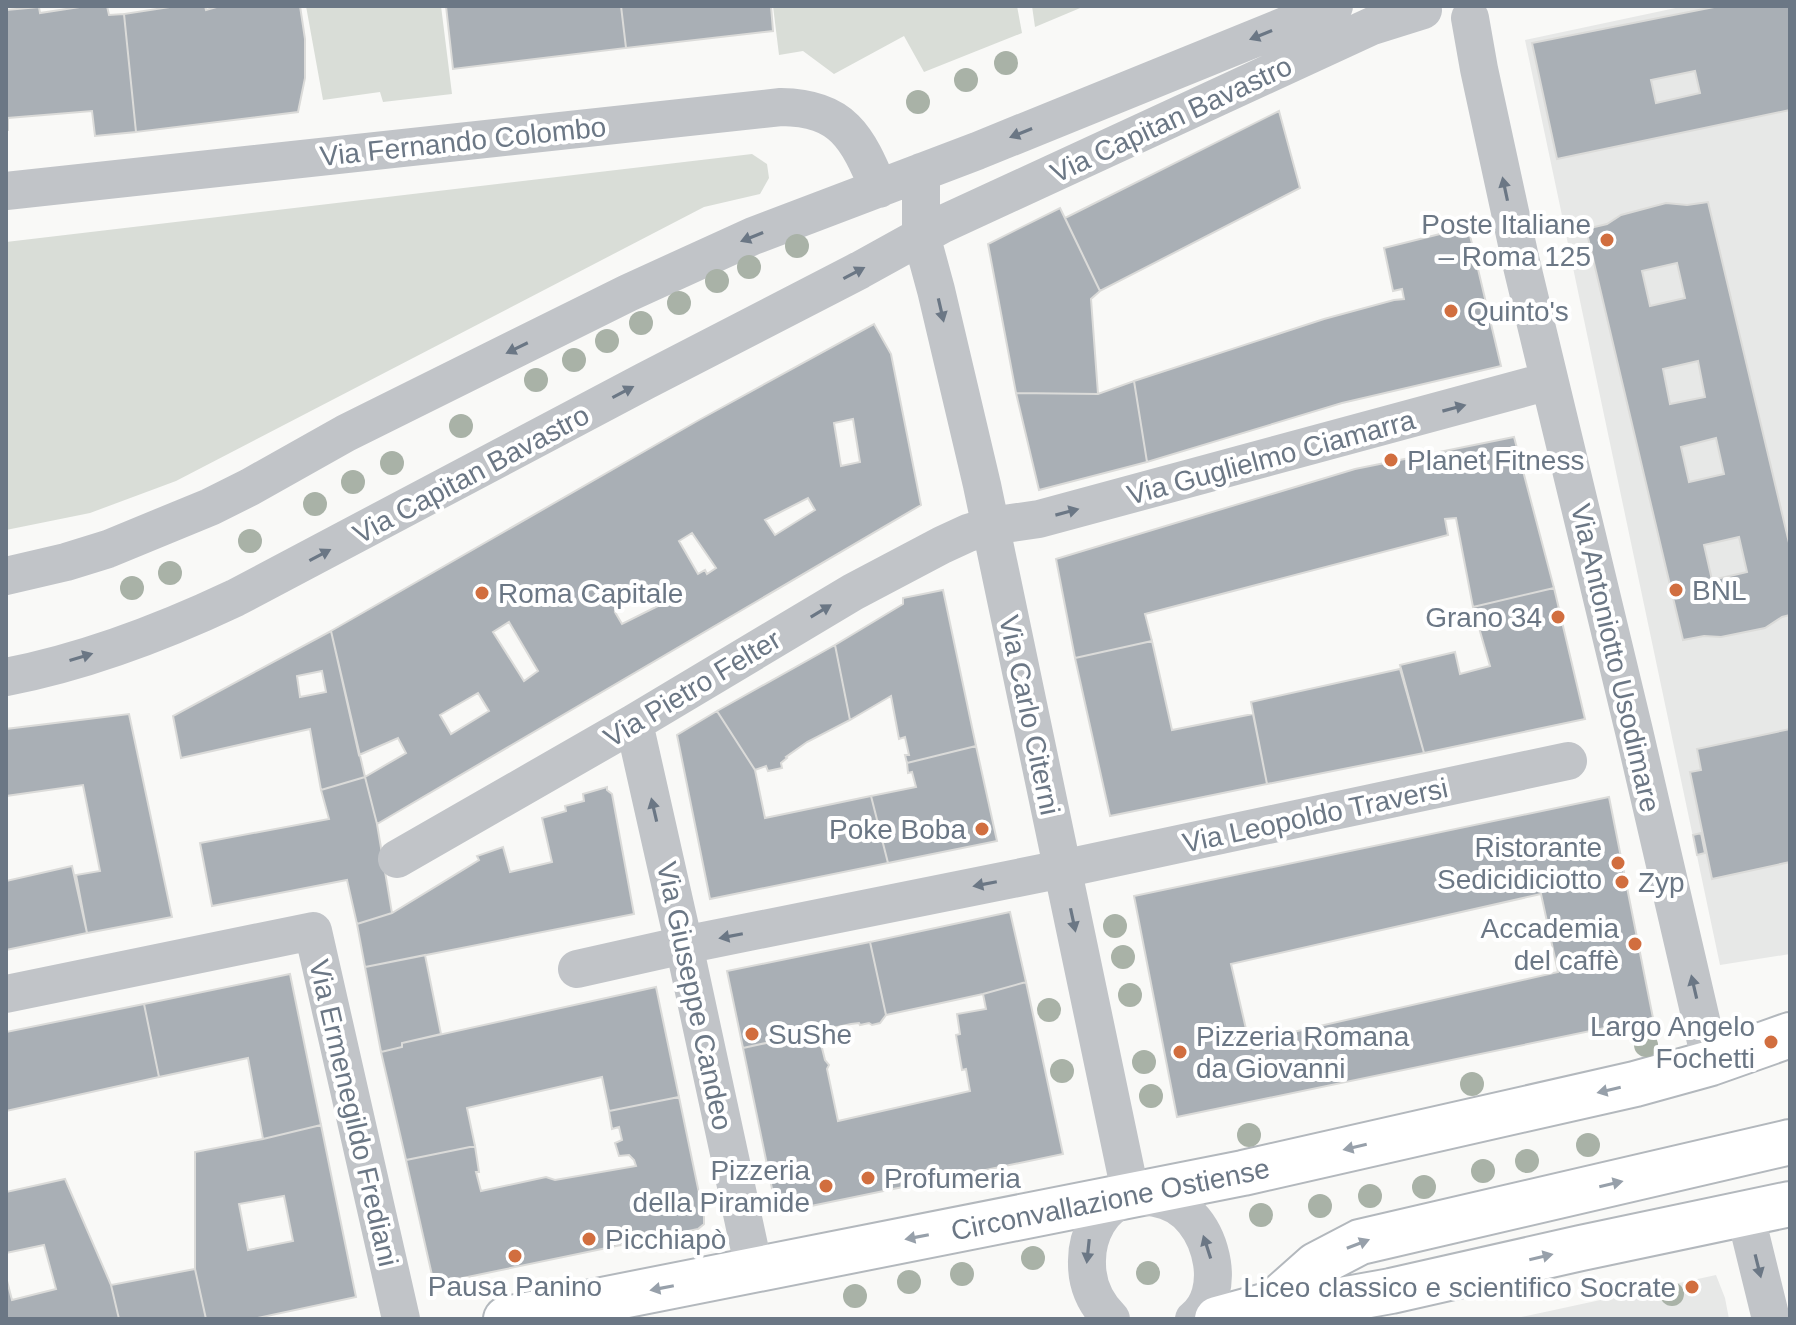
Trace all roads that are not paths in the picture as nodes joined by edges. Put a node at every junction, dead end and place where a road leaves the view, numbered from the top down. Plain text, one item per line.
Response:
1 (1334, 6) edge
2 (1420, 8) edge
3 (1483, 12) edge
4 (921, 172) junction
5 (879, 189) junction
6 (6, 191) edge
7 (921, 235) junction
8 (1549, 381) junction
9 (991, 526) junction
10 (6, 576) edge
11 (6, 677) edge
12 (634, 723) junction
13 (1568, 761) dead end
14 (397, 859) dead end
15 (1062, 869) junction
16 (684, 945) junction
17 (577, 969) dead end
18 (6, 994) edge
19 (1790, 1035) edge
20 (1711, 1063) junction
21 (1790, 1142) edge
22 (1131, 1196) junction
23 (1790, 1204) edge
24 (1745, 1213) junction
25 (754, 1269) junction
26 (1272, 1304) junction
27 (401, 1319) edge
28 (506, 1319) edge
29 (1111, 1319) edge
30 (1194, 1319) edge
31 (1217, 1319) edge
32 (1771, 1319) edge

1 -> 4 street, Via Capitan Bavastro
2 - 3 street
2 - 7 street, Via Capitan Bavastro
8 -> 3 street, Via Antoniotto Usodimare
4 - 5 street, Via Capitan Bavastro
4 - 7 street
5 - 6 street, Via Fernando Colombo
5 -> 10 street, Via Capitan Bavastro
7 -> 9 street, Via Carlo Citerni
11 -> 7 street, Via Capitan Bavastro
9 -> 8 street, Via Guglielmo Ciamarra
20 -> 8 street, Via Antoniotto Usodimare
12 -> 9 street, Via Pietro Felter
9 - 15 street, Via Carlo Citerni
12 - 14 street, Via Pietro Felter
16 -> 12 street, Via Giuseppe Candeo
13 - 15 street, Via Leopoldo Traversi
15 -> 16 street, Via Leopoldo Traversi
15 -> 22 street, Via Carlo Citerni
16 - 17 street, Via Leopoldo Traversi
16 - 25 street, Via Giuseppe Candeo
18 - 27 street, Via Ermenegildo Frediani
19 - 20 main road
20 -> 22 main road, Circonvallazione Ostiense
26 -> 21 main road
22 -> 25 main road, Circonvallazione Ostiense
22 -> 29 street
30 -> 22 street
23 - 24 main road
26 -> 24 main road
24 -> 32 street
25 -> 28 main road, Circonvallazione Ostiense
26 - 31 main road

